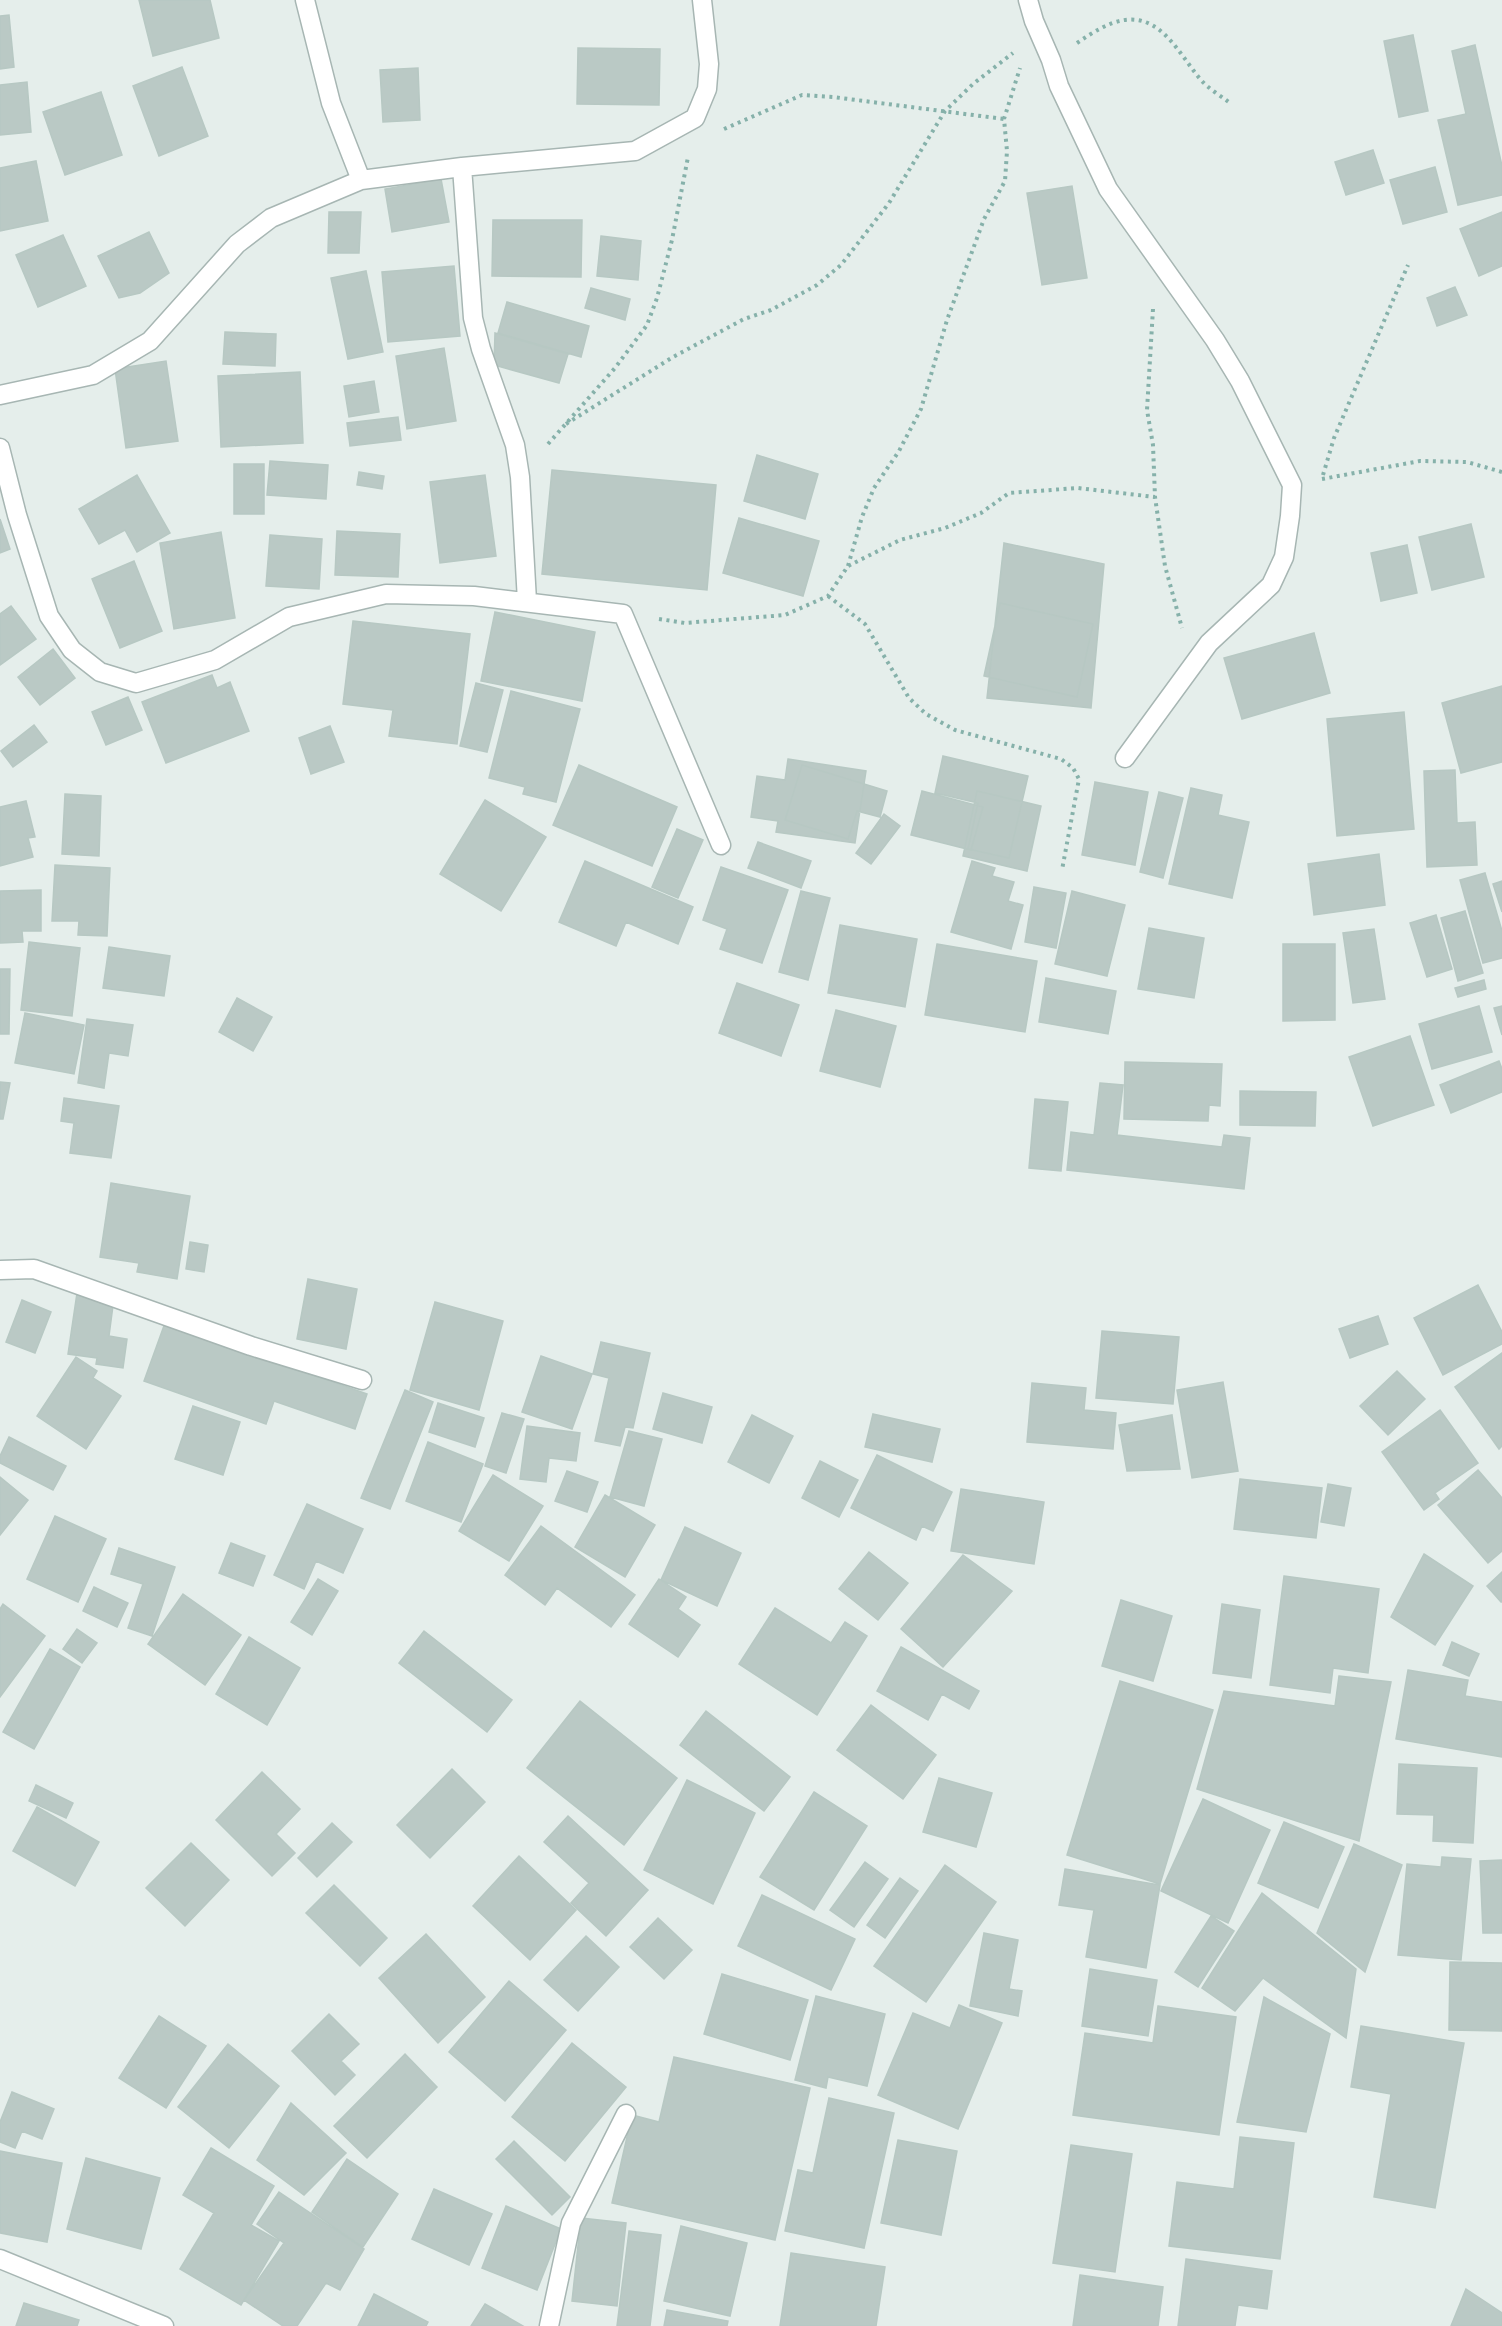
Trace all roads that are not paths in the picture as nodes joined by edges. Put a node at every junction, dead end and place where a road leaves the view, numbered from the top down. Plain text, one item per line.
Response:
1 (305, 0) edge
2 (702, 0) edge
3 (1028, 0) edge
4 (462, 166) junction
5 (361, 180) junction
6 (0, 395) edge
7 (0, 448) edge
8 (527, 601) junction
9 (1125, 758) dead end
10 (721, 845) dead end
11 (0, 1270) edge
12 (362, 1380) dead end
13 (626, 2114) dead end
14 (0, 2259) edge
15 (164, 2326) edge
16 (549, 2326) edge

1 - 5 street
2 - 4 street
3 - 9 street
4 - 5 street
4 - 8 street
5 - 6 street
7 - 8 street
8 - 10 street
11 - 12 street
13 - 16 street
14 - 15 street

